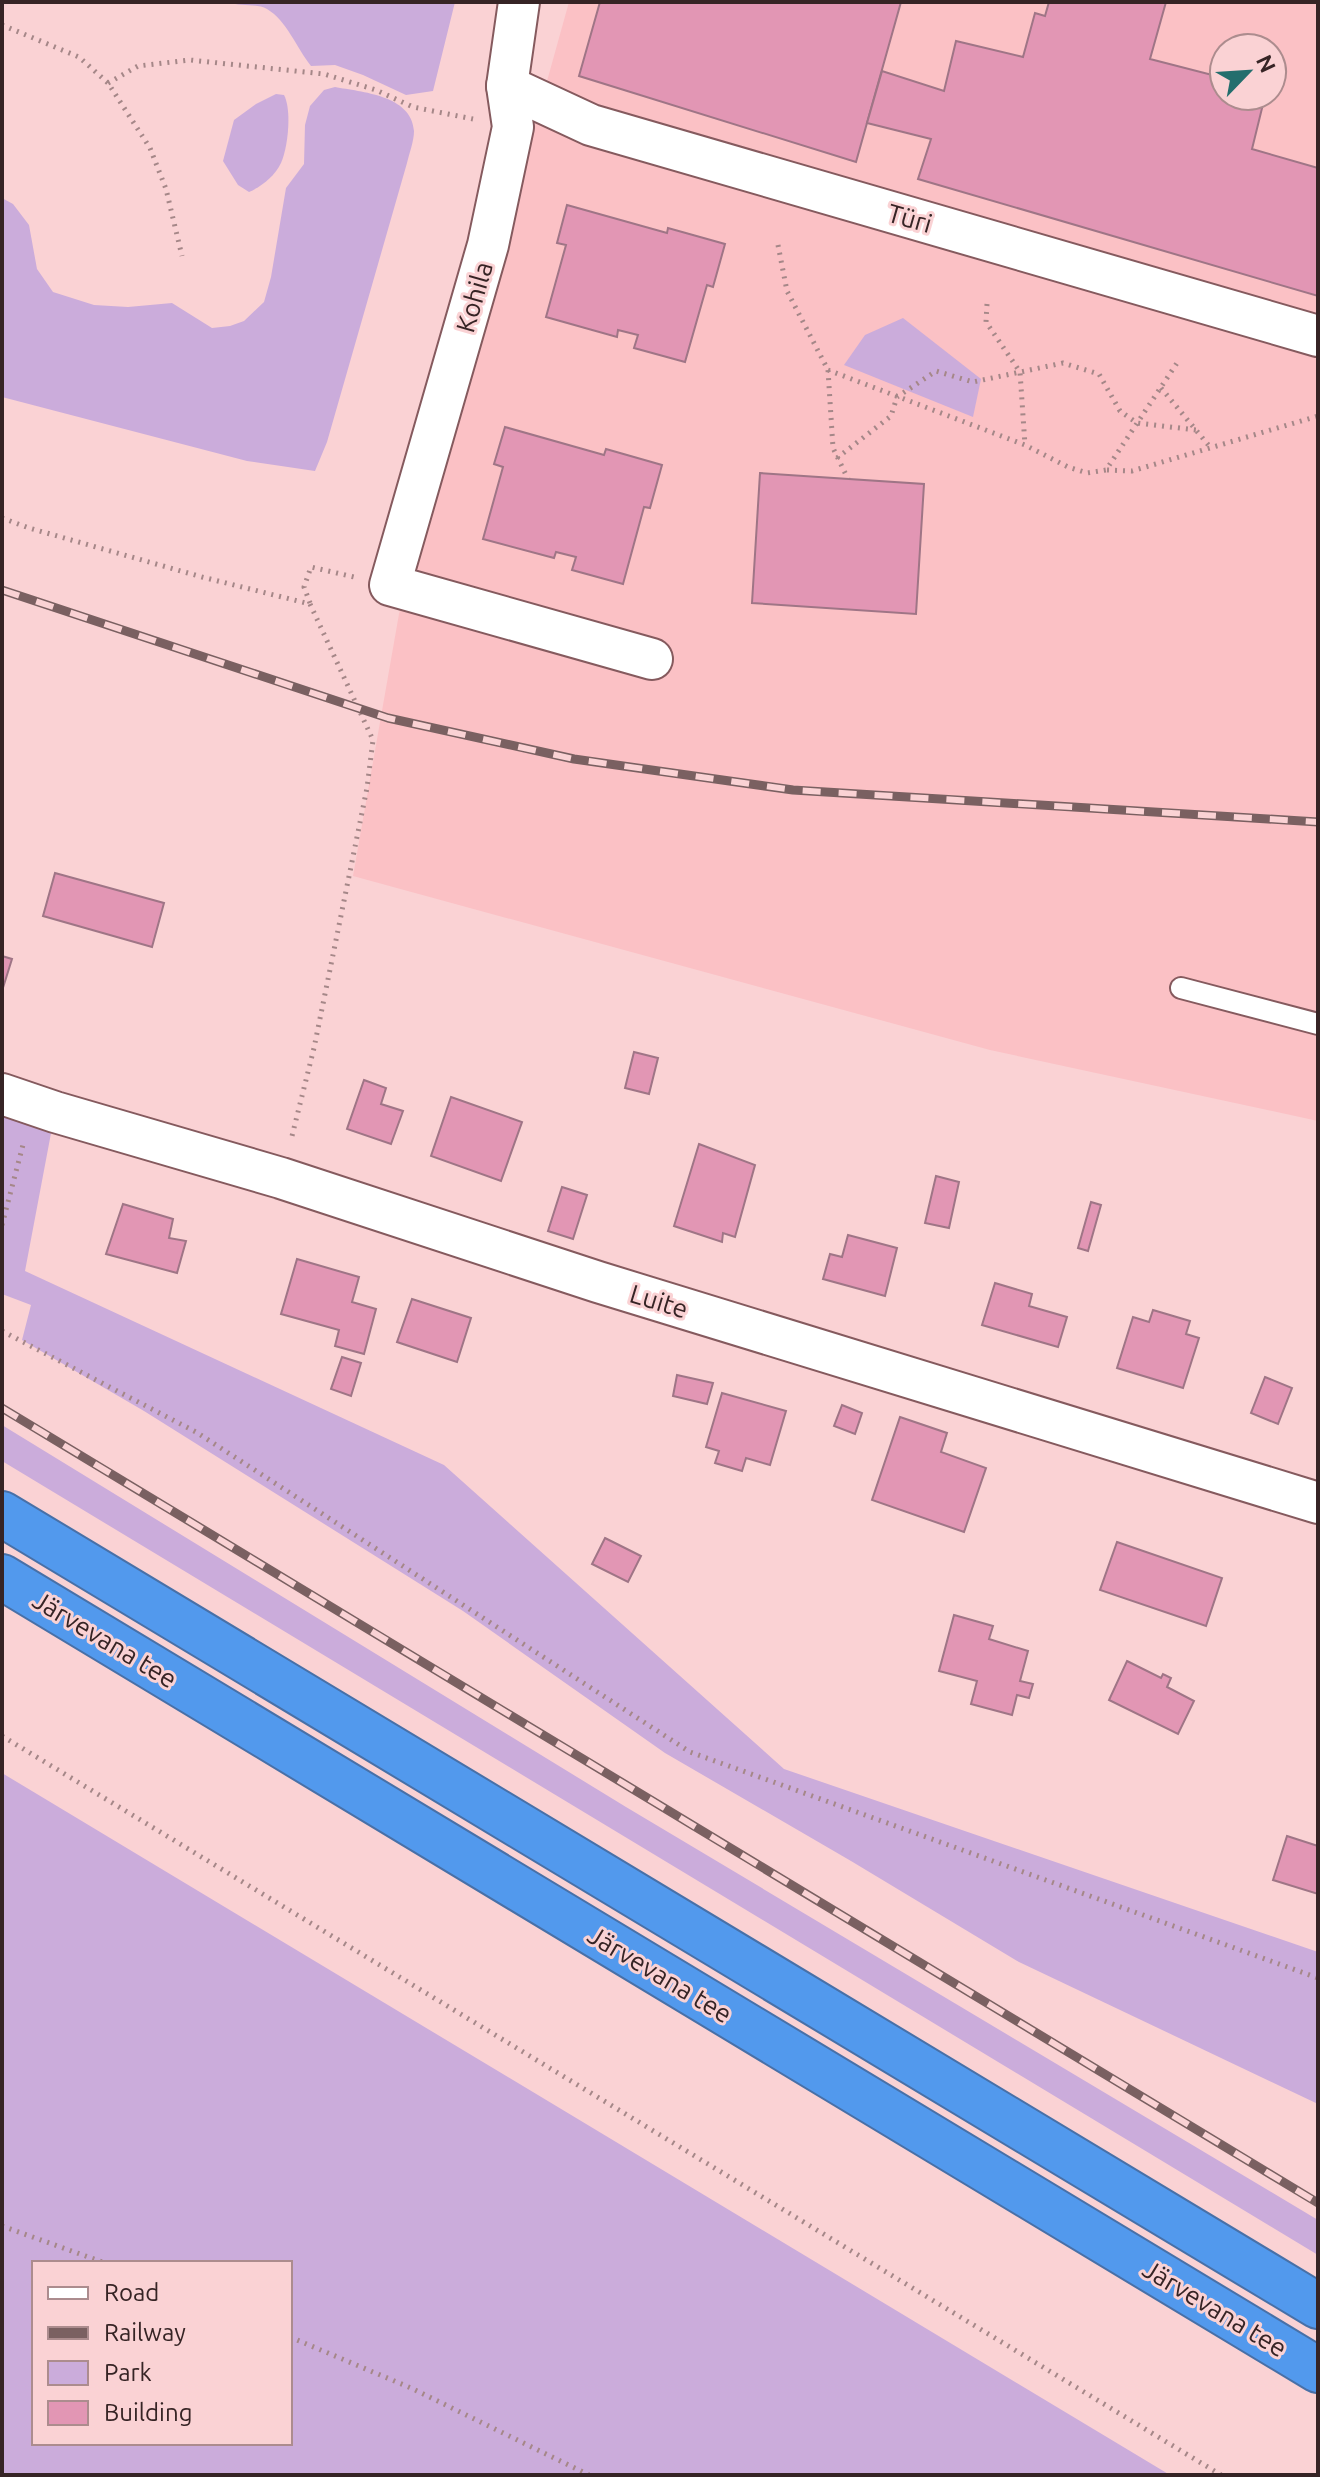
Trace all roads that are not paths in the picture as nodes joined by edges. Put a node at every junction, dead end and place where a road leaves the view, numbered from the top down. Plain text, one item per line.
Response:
1 (519, 2) edge
2 (507, 86) junction
3 (1318, 336) edge
4 (652, 659) dead end
5 (1181, 988) dead end
6 (1318, 1024) edge
7 (18, 1099) edge
8 (1318, 1503) edge
9 (2, 1514) edge
10 (2, 1577) edge
11 (1318, 2306) edge
12 (1318, 2370) edge

1 - 2 street, Kohila
2 - 3 street, Türi
2 - 4 street, Kohila
5 - 6 lane
7 - 8 street, Luite
9 - 11 highway, Järvevana tee
10 - 12 highway, Järvevana tee

